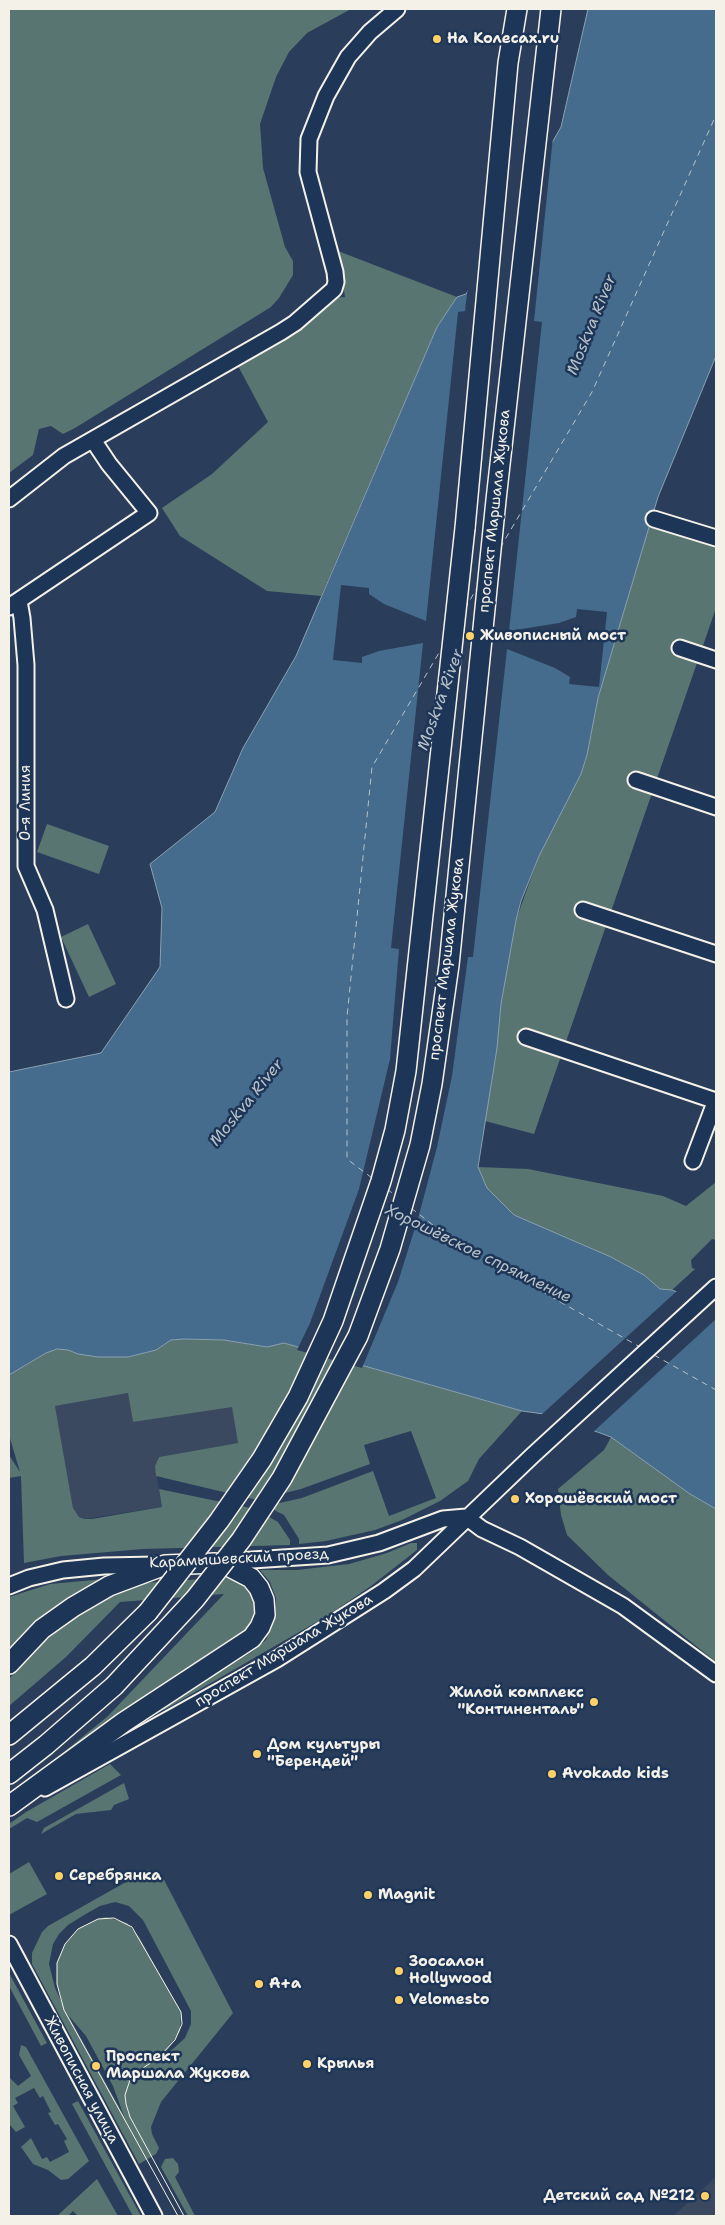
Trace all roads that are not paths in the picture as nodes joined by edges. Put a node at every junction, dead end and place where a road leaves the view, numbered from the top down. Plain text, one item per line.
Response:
1 (397, 9) edge
2 (517, 9) edge
3 (550, 9) edge
4 (94, 440) junction
5 (9, 499) edge
6 (654, 519) dead end
7 (716, 538) edge
8 (14, 604) edge
9 (22, 618) junction
10 (9, 629) edge
11 (680, 648) dead end
12 (716, 660) edge
13 (636, 780) dead end
14 (716, 807) edge
15 (583, 910) dead end
16 (716, 954) edge
17 (66, 999) dead end
18 (526, 1037) dead end
19 (716, 1101) edge
20 (693, 1161) dead end
21 (716, 1287) edge
22 (466, 1517) junction
23 (215, 1563) junction
24 (165, 1565) junction
25 (9, 1586) edge
26 (9, 1664) edge
27 (716, 1674) edge
28 (9, 1735) edge
29 (9, 1774) edge
30 (9, 1807) edge
31 (9, 1944) edge
32 (154, 2216) edge

1 - 4 street
2 - 28 main road, проспект Маршала Жукова, bridge
3 - 29 main road, проспект Маршала Жукова, bridge
4 - 5 street
4 - 8 street
6 - 7 street
8 - 9 street, 0-я Линия
9 - 10 street
9 - 17 street, 0-я Линия
11 - 12 street
13 - 14 street
15 - 16 street
18 - 19 street
19 - 20 street
21 - 22 street, проспект Маршала Жукова
22 - 23 street, Карамышевский проезд
22 - 27 street
22 - 30 street, проспект Маршала Жукова
23 - 24 main road, Карамышевский проезд
23 - 30 main road
24 - 25 street, Карамышевский проезд
24 - 26 main road
31 - 32 street, Живописная улица

